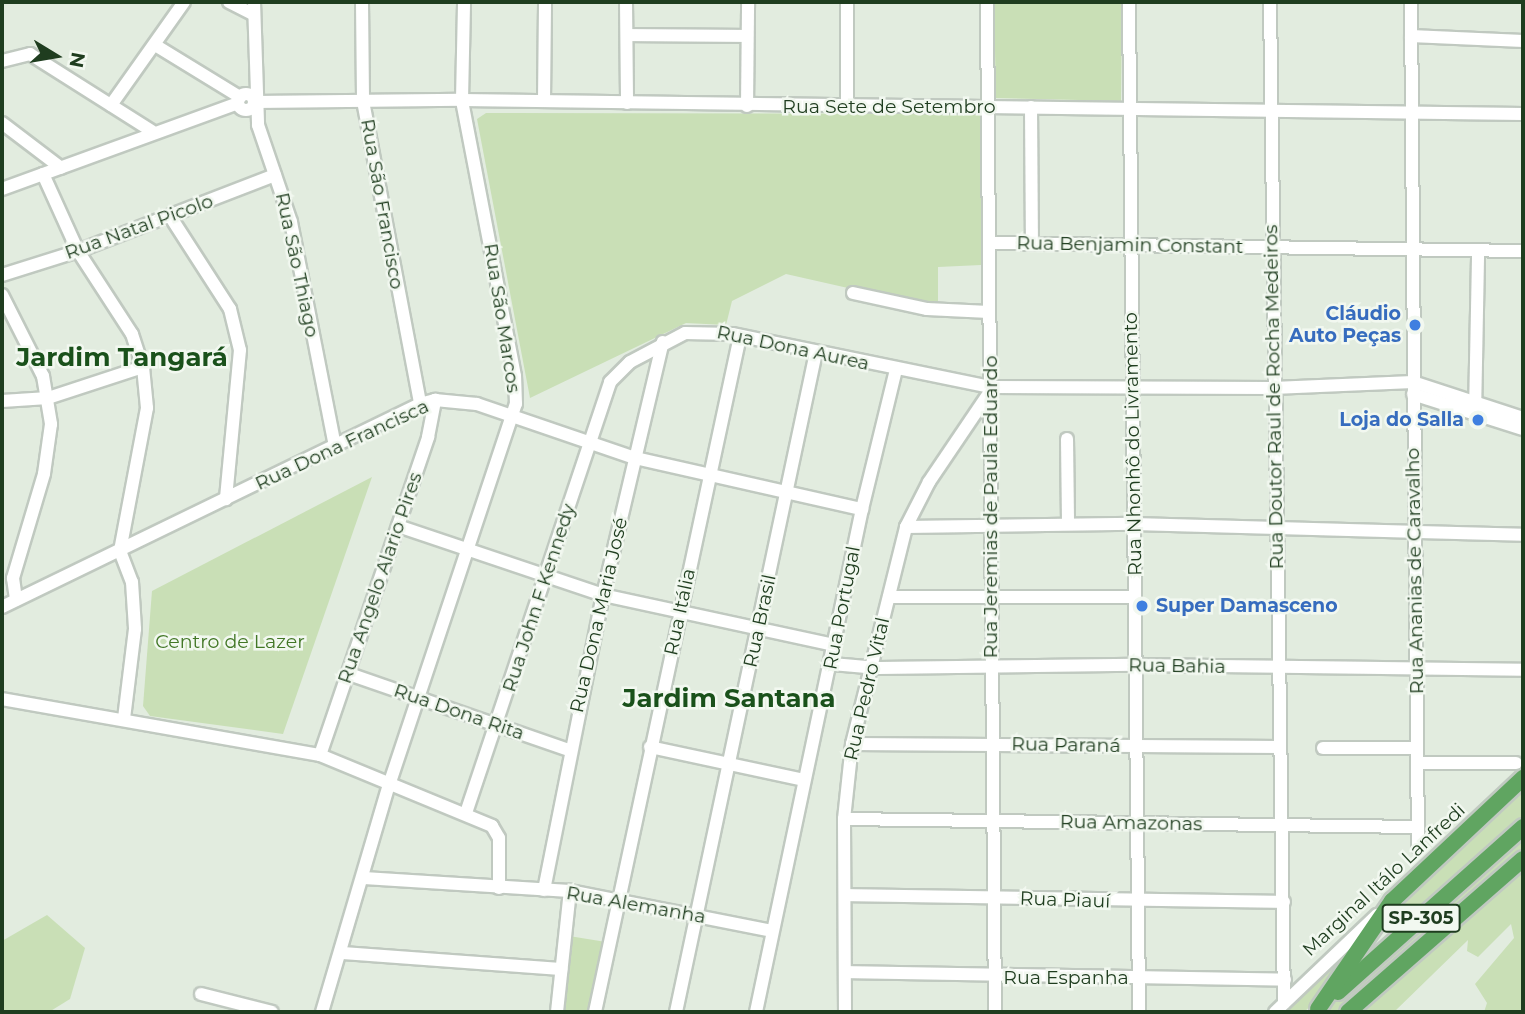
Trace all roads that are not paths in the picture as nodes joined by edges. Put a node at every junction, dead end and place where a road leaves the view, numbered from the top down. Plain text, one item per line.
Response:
1 (184, 2) edge
2 (229, 2) edge
3 (362, 2) edge
4 (464, 2) edge
5 (545, 2) edge
6 (626, 2) edge
7 (748, 2) edge
8 (847, 2) edge
9 (986, 2) edge
10 (1129, 2) edge
11 (1270, 2) edge
12 (1410, 2) edge
13 (254, 8) edge
14 (627, 35) junction
15 (747, 36) junction
16 (1411, 36) junction
17 (1523, 41) edge
18 (155, 45) junction
19 (2, 61) edge
20 (239, 100) junction
21 (462, 100) junction
22 (363, 101) junction
23 (544, 101) junction
24 (257, 102) junction
25 (627, 103) junction
26 (111, 105) junction
27 (747, 106) junction
28 (847, 106) junction
29 (987, 107) junction
30 (1031, 107) junction
31 (1130, 107) junction
32 (1271, 109) junction
33 (1411, 111) junction
34 (1523, 114) edge
35 (2, 123) edge
36 (152, 131) junction
37 (61, 168) junction
38 (43, 174) junction
39 (275, 175) junction
40 (2, 189) edge
41 (170, 216) junction
42 (989, 243) junction
43 (1032, 243) junction
44 (1131, 245) junction
45 (1272, 247) junction
46 (1412, 250) junction
47 (78, 251) junction
48 (1478, 251) junction
49 (1523, 251) edge
50 (2, 275) edge
51 (853, 293) dead end
52 (2, 295) edge
53 (989, 312) junction
54 (740, 336) junction
55 (663, 342) junction
56 (816, 352) junction
57 (143, 368) junction
58 (896, 369) junction
59 (610, 382) joint
60 (1131, 387) junction
61 (1273, 388) junction
62 (1413, 388) junction
63 (990, 390) junction
64 (48, 398) junction
65 (435, 400) junction
66 (2, 401) edge
67 (420, 404) junction
68 (1476, 408) junction
69 (512, 416) junction
70 (1523, 418) edge
71 (1523, 429) edge
72 (1067, 439) dead end
73 (591, 444) junction
74 (335, 447) junction
75 (635, 458) junction
76 (710, 471) junction
77 (788, 490) junction
78 (226, 499) junction
79 (862, 509) junction
80 (1068, 523) junction
81 (1133, 524) junction
82 (398, 526) junction
83 (991, 526) junction
84 (906, 527) junction
85 (1276, 528) junction
86 (1415, 532) junction
87 (1523, 535) edge
88 (467, 550) junction
89 (120, 551) junction
90 (545, 578) junction
91 (603, 595) junction
92 (991, 595) junction
93 (889, 597) junction
94 (1135, 597) junction
95 (6, 601) edge
96 (681, 610) junction
97 (758, 625) junction
98 (835, 645) junction
99 (832, 664) junction
100 (1135, 665) junction
101 (1279, 667) junction
102 (871, 668) junction
103 (992, 669) junction
104 (1416, 669) junction
105 (1523, 670) edge
106 (349, 674) junction
107 (2, 699) edge
108 (418, 700) junction
109 (124, 719) junction
110 (498, 726) junction
111 (852, 744) junction
112 (993, 744) junction
113 (1137, 746) junction
114 (650, 747) junction
115 (1280, 747) junction
116 (1323, 748) dead end
117 (1417, 748) junction
118 (569, 750) junction
119 (320, 755) junction
120 (731, 762) junction
121 (1418, 763) junction
122 (1520, 771) edge
123 (804, 780) junction
124 (389, 785) junction
125 (466, 813) junction
126 (844, 819) junction
127 (993, 821) junction
128 (1138, 823) junction
129 (1282, 825) junction
130 (1418, 827) junction
131 (1523, 827) edge
132 (1418, 847) dead end
133 (1523, 859) edge
134 (364, 878) junction
135 (499, 888) junction
136 (544, 890) junction
137 (570, 891) junction
138 (846, 895) junction
139 (994, 898) junction
140 (618, 900) junction
141 (1392, 901) junction
142 (1139, 902) junction
143 (1284, 902) junction
144 (698, 916) junction
145 (772, 931) junction
146 (342, 953) junction
147 (561, 969) junction
148 (847, 972) junction
149 (995, 978) junction
150 (1139, 979) junction
151 (1285, 980) junction
152 (201, 994) dead end
153 (1280, 1007) edge
154 (1317, 1011) edge
155 (272, 1012) edge
156 (322, 1012) edge
157 (557, 1012) edge
158 (595, 1012) edge
159 (676, 1012) edge
160 (756, 1012) edge
161 (845, 1012) edge
162 (995, 1012) edge
163 (1139, 1012) edge
164 (1348, 1012) edge

1 - 18 street
2 - 13 street
3 - 22 street, Rua São Francisco
4 - 21 street, Rua São Marcos
5 - 23 street
6 - 14 street
7 - 15 street
8 - 28 street
9 - 29 street, Rua Jeremias de Paula Eduardo
10 - 31 street, Rua Nhonhô do Livramento
11 - 32 street, Rua Doutor Raul de Rocha Medeiros
12 - 16 street, Rua Ananias de Caravalho
13 - 24 street, Rua São Thiago
14 - 15 street
14 - 25 street
15 - 27 street
16 - 17 street
16 - 33 street, Rua Ananias de Caravalho
18 - 20 street
18 - 26 street
19 - 26 street
20 - 24 street, Rua Sete de Setembro
20 - 36 street
21 - 22 street, Rua Sete de Setembro
21 - 23 street, Rua Sete de Setembro
21 - 69 street, Rua São Marcos
22 - 24 street, Rua Sete de Setembro
22 - 67 street, Rua São Francisco
23 - 25 street, Rua Sete de Setembro
24 - 39 street, Rua São Thiago
25 - 27 street, Rua Sete de Setembro
26 - 36 street
27 - 28 street, Rua Sete de Setembro
28 - 29 street, Rua Sete de Setembro
29 - 30 street, Rua Sete de Setembro
29 - 42 street, Rua Jeremias de Paula Eduardo
30 - 31 street, Rua Sete de Setembro
30 - 43 street
31 - 32 street, Rua Sete de Setembro
31 - 44 street, Rua Nhonhô do Livramento
32 - 33 street, Rua Sete de Setembro
32 - 45 street, Rua Doutor Raul de Rocha Medeiros
33 - 34 street, Rua Sete de Setembro
33 - 46 street, Rua Ananias de Caravalho
35 - 37 street
36 - 37 street
37 - 38 street
38 - 40 street
38 - 47 street
39 - 41 street, Rua Natal Picolo
39 - 74 street, Rua São Thiago
41 - 47 street, Rua Natal Picolo
41 - 78 street
42 - 43 street, Rua Benjamin Constant
42 - 53 street, Rua Jeremias de Paula Eduardo
43 - 44 street, Rua Benjamin Constant
44 - 45 street, Rua Benjamin Constant
44 - 60 street, Rua Nhonhô do Livramento
45 - 46 street, Rua Benjamin Constant
45 - 61 street, Rua Doutor Raul de Rocha Medeiros
46 - 48 street, Rua Benjamin Constant
46 - 62 street, Rua Ananias de Caravalho
47 - 50 street, Rua Natal Picolo
47 - 57 street
48 - 49 street, Rua Benjamin Constant
48 - 68 street
51 - 53 street
52 - 64 street
53 - 63 street, Rua Jeremias de Paula Eduardo
54 - 55 street, Rua Dona Aurea
54 - 56 street, Rua Dona Aurea
54 - 76 street, Rua Itália
55 - 59 street, Rua Dona Aurea
55 - 75 street, Rua Dona Maria José
56 - 58 street, Rua Dona Aurea
56 - 77 street, Rua Brasil
57 - 64 street
57 - 89 street
58 - 63 street, Rua Dona Aurea
58 - 79 street, Rua Portugal
59 - 73 street, Rua John F Kennedy
60 - 61 street, Rua Dona Aurea
60 - 63 street, Rua Dona Aurea
60 - 81 street, Rua Nhonhô do Livramento
61 - 62 street, Rua Dona Aurea
61 - 85 street, Rua Doutor Raul de Rocha Medeiros
62 - 68 street
62 - 86 street, Rua Ananias de Caravalho
63 - 83 street, Rua Jeremias de Paula Eduardo
63 - 84 street, Rua Pedro Vital
64 - 66 street
64 - 95 street
65 - 67 street, Rua Dona Francisca
65 - 69 street, Rua Dona Francisca
65 - 82 street, Rua Angelo Alario Pires
67 - 74 street, Rua Dona Francisca
68 - 70 street
68 - 71 street
69 - 73 street, Rua Dona Francisca
69 - 88 street, Rua São Marcos
72 - 80 street
73 - 75 street, Rua Dona Francisca
73 - 90 street, Rua John F Kennedy
74 - 78 street, Rua Dona Francisca
75 - 76 street, Rua Dona Francisca
75 - 91 street, Rua Dona Maria José
76 - 77 street, Rua Dona Francisca
76 - 96 street, Rua Itália
77 - 79 street, Rua Dona Francisca
77 - 97 street, Rua Brasil
78 - 89 street, Rua Dona Francisca
79 - 98 street, Rua Portugal
80 - 81 street
80 - 83 street
81 - 85 street
81 - 94 street, Rua Nhonhô do Livramento
82 - 88 street
82 - 106 street, Rua Angelo Alario Pires
83 - 84 street
83 - 92 street, Rua Jeremias de Paula Eduardo
84 - 93 street, Rua Pedro Vital
85 - 86 street
85 - 101 street, Rua Doutor Raul de Rocha Medeiros
86 - 87 street
86 - 104 street, Rua Ananias de Caravalho
88 - 90 street
88 - 108 street, Rua São Marcos
89 - 95 street, Rua Dona Francisca
89 - 109 street
90 - 91 street
90 - 110 street, Rua John F Kennedy
91 - 96 street
91 - 118 street, Rua Dona Maria José
92 - 93 street
92 - 94 street
92 - 103 street, Rua Jeremias de Paula Eduardo
93 - 102 street, Rua Pedro Vital
94 - 100 street, Rua Nhonhô do Livramento
96 - 97 street
96 - 114 street, Rua Itália
97 - 98 street
97 - 120 street, Rua Brasil
98 - 99 street, Rua Portugal
99 - 102 street, Rua Bahia
99 - 123 street, Rua Portugal
100 - 101 street, Rua Bahia
100 - 103 street, Rua Bahia
100 - 113 street, Rua Nhonhô do Livramento
101 - 104 street, Rua Bahia
101 - 115 street, Rua Doutor Raul de Rocha Medeiros
102 - 103 street, Rua Bahia
102 - 111 street, Rua Pedro Vital
103 - 112 street, Rua Jeremias de Paula Eduardo
104 - 105 street, Rua Bahia
104 - 117 street, Rua Ananias de Caravalho
106 - 108 street, Rua Dona Rita
106 - 119 street, Rua Angelo Alario Pires
107 - 109 street
108 - 110 street, Rua Dona Rita
108 - 124 street, Rua São Marcos
109 - 119 street
110 - 118 street, Rua Dona Rita
110 - 125 street, Rua John F Kennedy
111 - 112 street, Rua Paraná
111 - 126 street, Rua Pedro Vital
112 - 113 street, Rua Paraná
112 - 127 street, Rua Jeremias de Paula Eduardo
113 - 115 street, Rua Paraná
113 - 128 street, Rua Nhonhô do Livramento
114 - 120 street
114 - 140 street, Rua Itália
115 - 129 street, Rua Doutor Raul de Rocha Medeiros
116 - 117 street
117 - 121 street, Rua Ananias de Caravalho
118 - 136 street, Rua Dona Maria José
119 - 124 street
120 - 123 street
120 - 144 street, Rua Brasil
121 - 122 street
121 - 130 street, Rua Ananias de Caravalho
122 - 141 main road, Marginal Itálo Lanfredi / SP-305
123 - 145 street, Rua Portugal
124 - 125 street
124 - 134 street, Rua São Marcos
125 - 135 street
126 - 127 street, Rua Amazonas
126 - 138 street, Rua Pedro Vital
127 - 128 street, Rua Amazonas
127 - 139 street, Rua Jeremias de Paula Eduardo
128 - 129 street, Rua Amazonas
128 - 142 street, Rua Nhonhô do Livramento
129 - 130 street, Rua Amazonas
129 - 143 street, Rua Doutor Raul de Rocha Medeiros
130 - 132 street, Rua Ananias de Caravalho
131 - 154 main road, SP-305
133 - 164 main road
134 - 135 street, Rua Alemanha
134 - 146 street, Rua São Marcos
135 - 136 street, Rua Alemanha
136 - 137 street, Rua Alemanha
137 - 140 street, Rua Alemanha
137 - 147 street
138 - 139 street, Rua Piauí
138 - 148 street, Rua Pedro Vital
139 - 142 street, Rua Piauí
139 - 149 street, Rua Jeremias de Paula Eduardo
140 - 144 street, Rua Alemanha
140 - 158 street, Rua Itália
141 - 153 street, Marginal Itálo Lanfredi / SP-305
141 - 154 main road
142 - 143 street, Rua Piauí
142 - 150 street, Rua Nhonhô do Livramento
143 - 151 street, Rua Doutor Raul de Rocha Medeiros
144 - 145 street, Rua Alemanha
144 - 159 street, Rua Brasil
145 - 160 street, Rua Portugal
146 - 147 street
146 - 156 street, Rua São Marcos
147 - 157 street
148 - 149 street, Rua Espanha
148 - 161 street, Rua Pedro Vital
149 - 150 street, Rua Espanha
149 - 162 street, Rua Jeremias de Paula Eduardo
150 - 151 street, Rua Espanha
150 - 163 street, Rua Nhonhô do Livramento
151 - 153 street, Rua Doutor Raul de Rocha Medeiros
152 - 155 street

